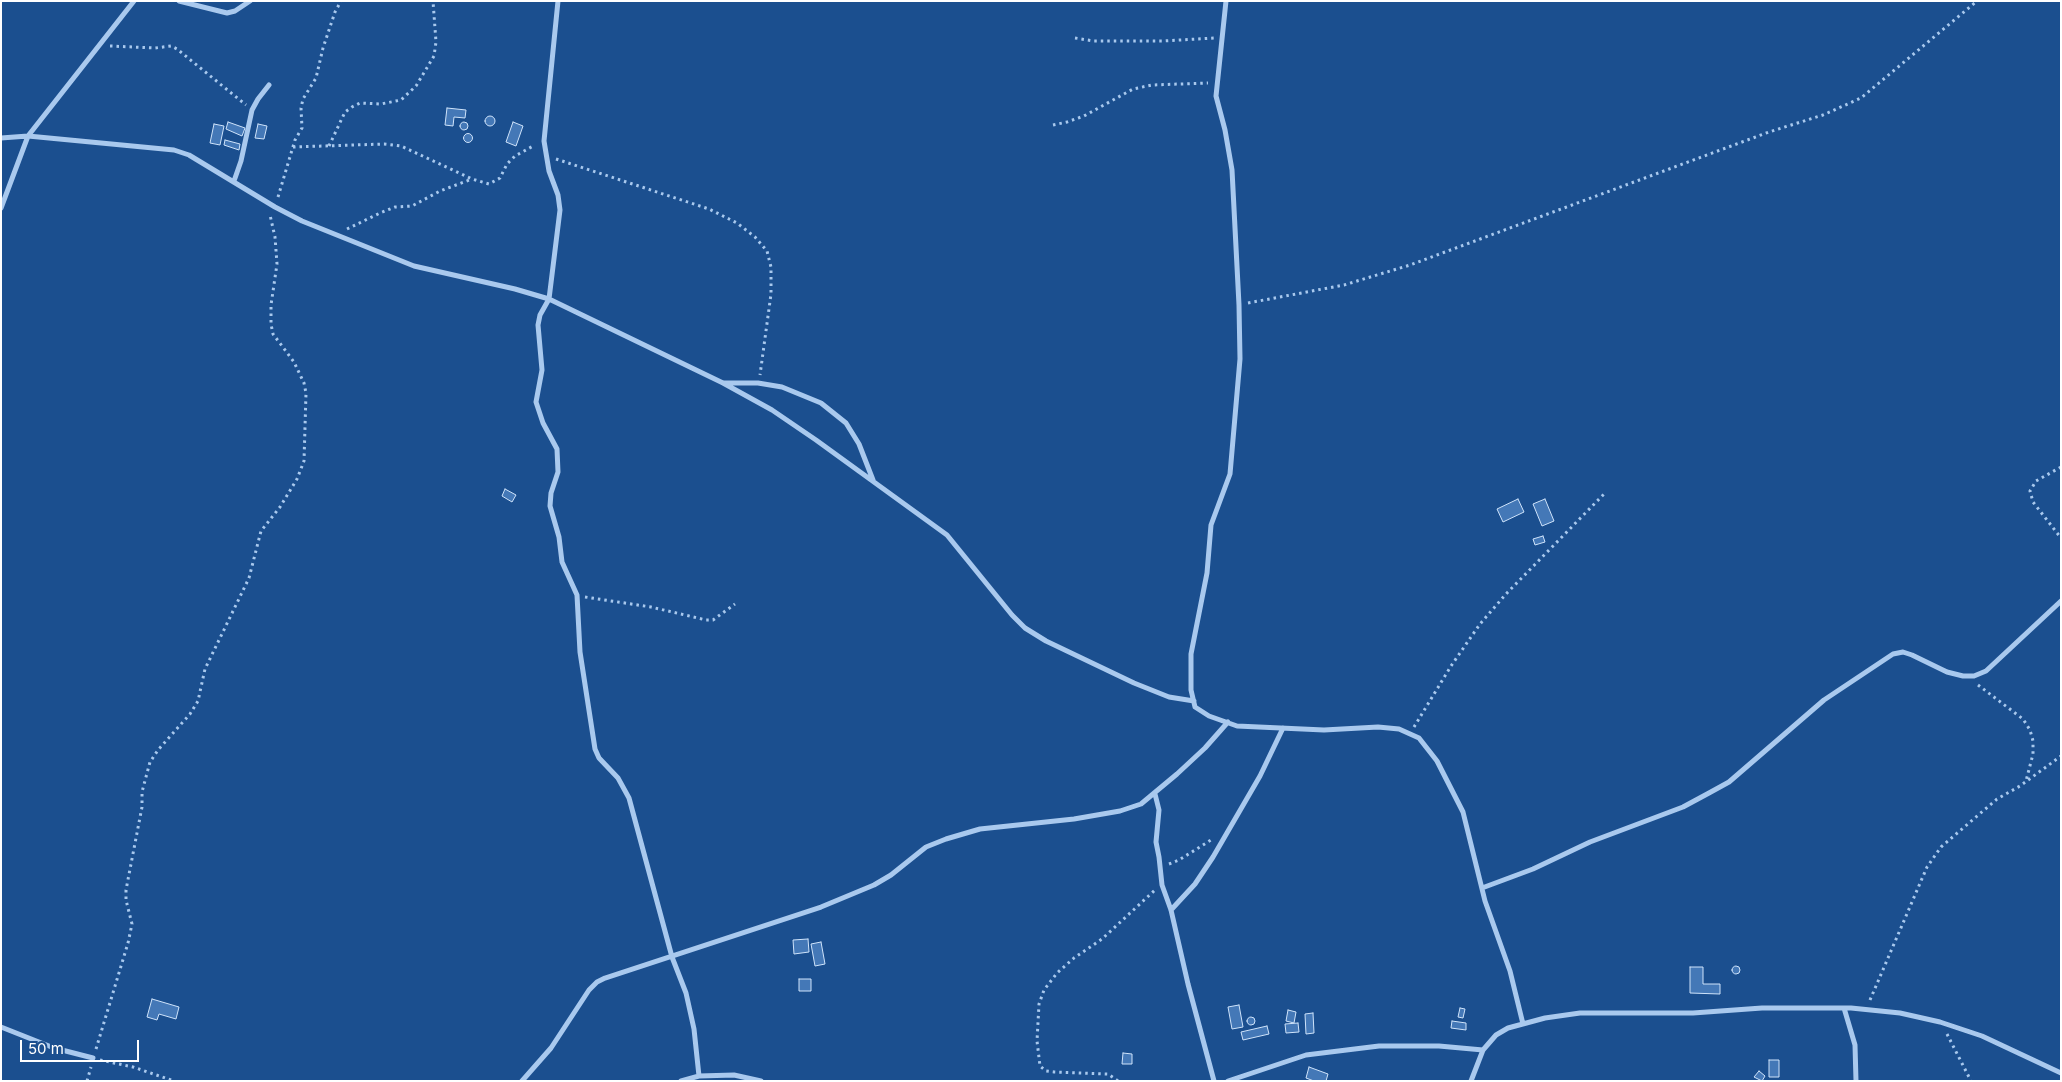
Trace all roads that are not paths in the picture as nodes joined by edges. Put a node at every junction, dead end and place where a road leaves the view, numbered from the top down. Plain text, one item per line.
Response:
1 (134, 1) edge
2 (179, 1) edge
3 (250, 1) edge
4 (558, 1) edge
5 (1226, 1) edge
6 (269, 85) dead end
7 (28, 136) junction
8 (1, 138) edge
9 (234, 181) junction
10 (1, 208) edge
11 (549, 299) junction
12 (723, 384) junction
13 (873, 480) junction
14 (2061, 601) edge
15 (1194, 701) junction
16 (1228, 722) junction
17 (1283, 728) junction
18 (1155, 794) junction
19 (1482, 888) junction
20 (1171, 910) junction
21 (672, 956) junction
22 (1844, 1008) junction
23 (1523, 1024) junction
24 (1, 1027) edge
25 (1483, 1050) junction
26 (93, 1058) road end
27 (2061, 1073) edge
28 (699, 1076) junction
29 (522, 1081) edge
30 (681, 1081) edge
31 (761, 1081) edge
32 (1214, 1081) edge
33 (1228, 1081) edge
34 (1471, 1081) edge
35 (1856, 1081) edge

1 - 7 street
2 - 3 street
4 - 11 street
5 - 15 street
6 - 9 street
7 - 8 street
7 - 9 street
7 - 10 street
9 - 11 street
11 - 12 street
11 - 21 street
12 - 13 street
12 - 13 street
13 - 15 street
14 - 19 street
15 - 16 street
16 - 17 street
16 - 18 street
17 - 19 street
17 - 20 street
18 - 20 street
18 - 21 street
19 - 23 street
20 - 32 street
21 - 28 street
21 - 29 street
22 - 23 street
22 - 27 street
22 - 35 street
23 - 25 street
24 - 26 street
25 - 33 street
25 - 34 street
28 - 30 street
28 - 31 street

